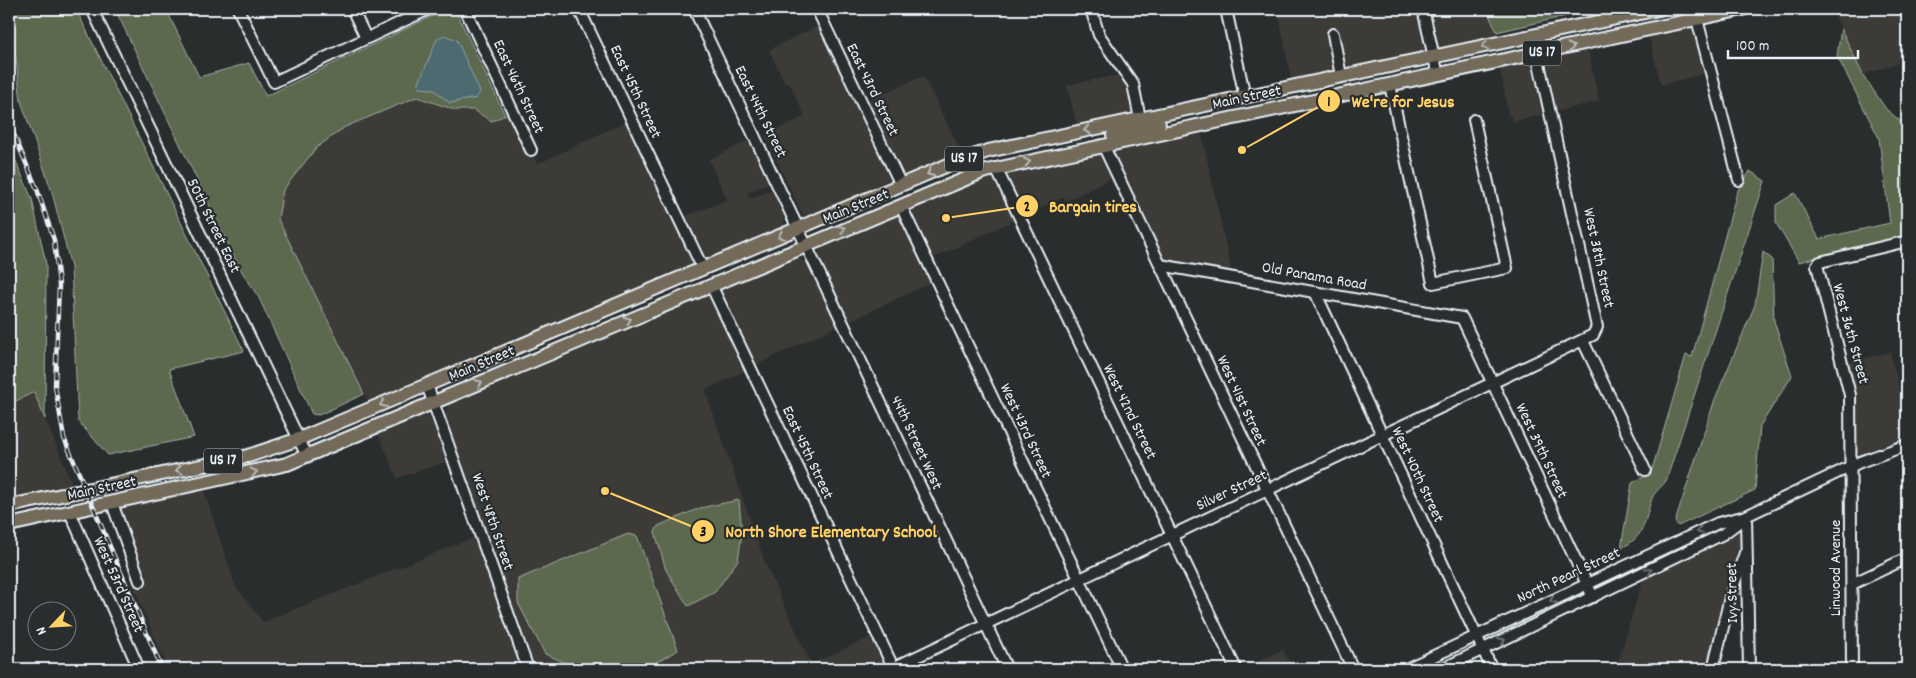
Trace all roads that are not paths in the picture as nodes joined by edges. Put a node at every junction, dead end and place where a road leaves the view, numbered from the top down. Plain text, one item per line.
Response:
1 (92, 9) edge
2 (238, 9) edge
3 (352, 9) edge
4 (429, 9) edge
5 (465, 9) edge
6 (579, 9) edge
7 (694, 9) edge
8 (817, 9) edge
9 (1091, 9) edge
10 (1226, 9) edge
11 (1423, 9) edge
12 (1659, 9) edge
13 (1743, 9) edge
14 (1697, 19) junction
15 (1333, 34) dead end
16 (1533, 36) junction
17 (366, 38) junction
18 (1537, 54) junction
19 (1434, 58) junction
20 (1438, 75) junction
21 (1341, 76) junction
22 (1390, 85) junction
23 (1245, 97) junction
24 (1221, 102) junction
25 (1140, 119) junction
26 (1474, 120) dead end
27 (1103, 145) junction
28 (532, 150) dead end
29 (996, 168) junction
30 (1739, 180) dead end
31 (901, 185) junction
32 (901, 206) junction
33 (799, 228) junction
34 (1907, 241) edge
35 (806, 245) junction
36 (1160, 265) junction
37 (703, 269) junction
38 (711, 286) junction
39 (1315, 292) junction
40 (1462, 318) joint
41 (1583, 341) junction
42 (1492, 383) junction
43 (428, 385) junction
44 (434, 402) junction
45 (1382, 436) junction
46 (299, 439) junction
47 (1907, 445) edge
48 (307, 456) junction
49 (1851, 466) junction
50 (1645, 470) dead end
51 (1268, 491) junction
52 (112, 503) junction
53 (9, 505) edge
54 (70, 512) junction
55 (1746, 516) junction
56 (14, 524) edge
57 (1172, 536) junction
58 (1747, 545) junction
59 (1907, 558) edge
60 (140, 581) dead end
61 (1079, 581) junction
62 (1587, 584) junction
63 (1852, 584) junction
64 (1593, 597) junction
65 (986, 626) junction
66 (1477, 636) junction
67 (1483, 650) junction
68 (138, 669) edge
69 (528, 669) edge
70 (894, 669) edge
71 (1007, 669) edge
72 (1122, 669) edge
73 (1236, 669) edge
74 (1353, 669) edge
75 (1406, 669) edge
76 (1442, 669) edge
77 (1492, 669) edge
78 (1713, 669) edge
79 (1749, 669) edge
80 (1852, 669) edge

1 - 46 street, 50th Street East
2 - 17 street
3 - 17 street
4 - 17 street
5 - 28 street, East 46th Street
6 - 37 street, East 45th Street
7 - 33 street, East 44th Street
8 - 31 street, East 43rd Street
9 - 25 street
10 - 23 street
11 - 19 street
12 - 16 main road, Main Street / US 17
13 - 14 main road, Main Street / US 17
18 -> 14 main road, Main Street / US 17
14 - 30 street
15 - 21 street
16 - 18 street, West 38th Street
16 -> 19 main road, Main Street / US 17
18 - 20 main road, Main Street / US 17
18 - 41 street, West 38th Street
19 - 20 street
19 - 21 main road, Main Street / US 17
20 - 22 main road, Main Street / US 17
21 - 23 main road, Main Street / US 17
22 - 26 street
22 - 27 main road, Main Street / US 17
23 - 24 main road, Main Street / US 17
24 - 25 main road, Main Street / US 17
24 - 27 main road
25 -> 31 main road, Main Street / US 17
29 -> 27 main road, Main Street / US 17
27 - 36 street, West 41st Street
29 - 32 main road, Main Street / US 17
29 - 57 street, West 42nd Street
31 - 33 main road, Main Street / US 17
35 -> 32 main road, Main Street / US 17
32 - 61 street, West 43rd Street
33 - 35 street, 44th Street West
33 -> 37 main road, Main Street / US 17
34 - 49 street, West 36th Street
35 - 38 main road, Main Street / US 17
35 - 65 street, 44th Street West
36 - 39 street, Old Panama Road
36 - 51 street, West 41st Street
37 - 43 main road, Main Street / US 17
44 -> 38 main road, Main Street / US 17
38 - 70 street, East 45th Street
39 - 40 street, Old Panama Road
39 - 45 street, West 40th Street
40 - 42 street, West 39th Street
41 - 42 street, Silver Street
41 - 50 street
42 - 45 street, Silver Street
42 - 62 street, West 39th Street
43 - 44 street, West 48th Street
43 -> 46 main road, Main Street / US 17
44 - 48 main road, Main Street / US 17
44 - 69 street, West 48th Street
45 - 51 street, Silver Street
45 - 66 street, West 40th Street
46 - 48 street, 50th Street East
46 -> 53 main road, Main Street / US 17
47 - 49 street, North Pearl Street
52 -> 48 main road, Main Street / US 17
49 - 55 street, North Pearl Street
49 - 63 street, Linwood Avenue
51 - 57 street, Silver Street
51 - 74 street, West 41st Street
52 - 54 main road, Main Street / US 17
52 - 60 street
53 - 56 street
54 - 56 main road, Main Street / US 17
54 - 68 street, West 53rd Street
55 - 58 street, Ivy Street
55 -> 62 street, North Pearl Street
64 -> 55 street, North Pearl Street
57 - 61 street, Silver Street
57 - 73 street, West 42nd Street
58 - 78 street
58 - 79 street, Ivy Street
59 - 63 street
61 - 65 street, Silver Street
61 - 72 street, West 43rd Street
62 - 64 street, West 39th Street
62 -> 66 street, North Pearl Street
63 - 80 street, Linwood Avenue
67 -> 64 street, North Pearl Street
65 - 70 street, Silver Street
65 - 71 street, 44th Street West
66 - 67 street, West 40th Street
66 - 75 street, North Pearl Street
67 - 76 street, North Pearl Street
67 - 77 street, West 40th Street

